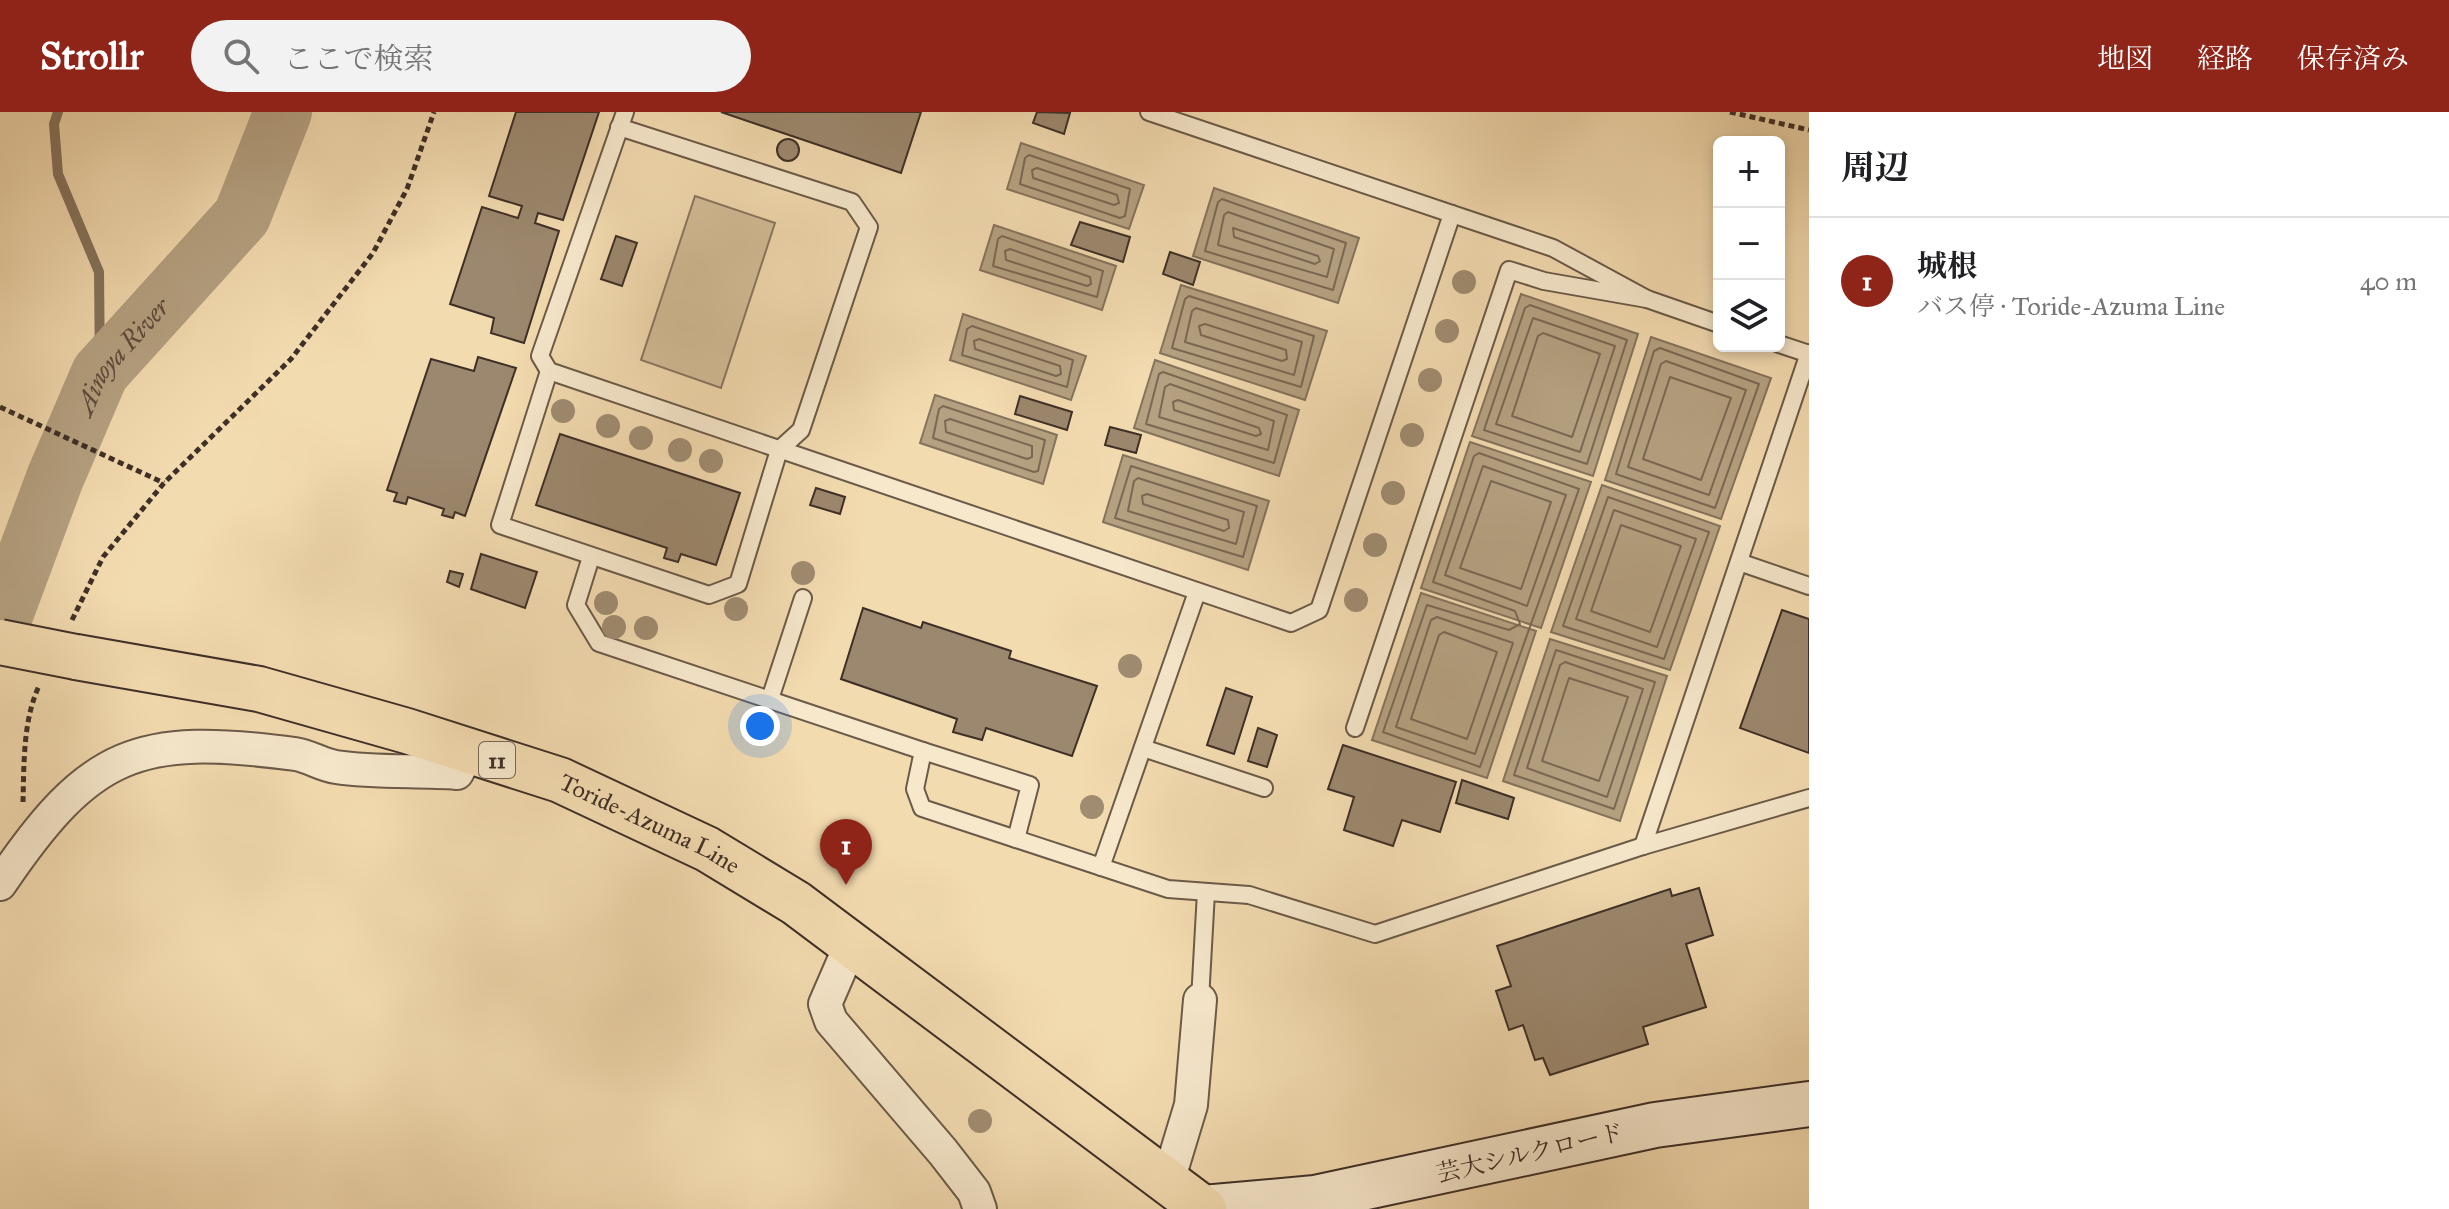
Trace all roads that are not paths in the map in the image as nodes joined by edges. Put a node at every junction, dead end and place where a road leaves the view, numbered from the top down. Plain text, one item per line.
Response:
1 (1149, 112) edge
2 (622, 120) edge
3 (1452, 214) junction
4 (1647, 299) junction
5 (1713, 322) edge
6 (1785, 346) edge
7 (1809, 354) edge
8 (549, 371) junction
9 (779, 450) junction
10 (591, 557) junction
11 (1739, 562) junction
12 (1809, 586) edge
13 (1197, 592) junction
14 (803, 598) dead end
15 (0, 642) edge
16 (770, 699) junction
17 (312, 702) junction
18 (1355, 728) dead end
19 (1143, 748) junction
20 (468, 751) junction
21 (923, 751) junction
22 (300, 754) junction
23 (1264, 788) dead end
24 (1809, 798) edge
25 (1016, 839) junction
26 (1643, 846) junction
27 (1101, 867) junction
28 (0, 884) edge
29 (1206, 892) junction
30 (851, 944) junction
31 (1200, 1000) joint
32 (1809, 1104) edge
33 (1180, 1195) edge
34 (980, 1209) edge
35 (1204, 1209) edge

1 - 3 lane
2 - 8 lane
2 - 9 lane
3 - 4 lane
3 - 13 lane
4 - 5 lane
4 - 18 lane
6 - 7 lane
7 - 11 lane
8 - 9 lane
8 - 10 lane
9 - 10 lane
9 - 13 lane
10 - 16 lane
11 - 12 lane
11 - 26 lane
13 - 19 lane
14 - 16 lane
15 - 17 main road, Toride-Azuma Line / 11, bridge
16 - 21 lane
17 - 20 main road, Toride-Azuma Line / 11
17 - 22 street
19 - 23 lane
19 - 27 lane
20 - 22 street
20 - 30 main road, Toride-Azuma Line / 11
21 - 25 lane
21 - 25 lane
22 - 28 street
24 - 26 lane
25 - 27 lane
26 - 29 lane
27 - 29 lane
29 - 31 lane
30 - 33 main road, Toride-Azuma Line / 11
30 - 34 street
31 - 33 street
32 - 35 street, 芸大シルクロード
33 - 35 main road, Toride-Azuma Line / 11

